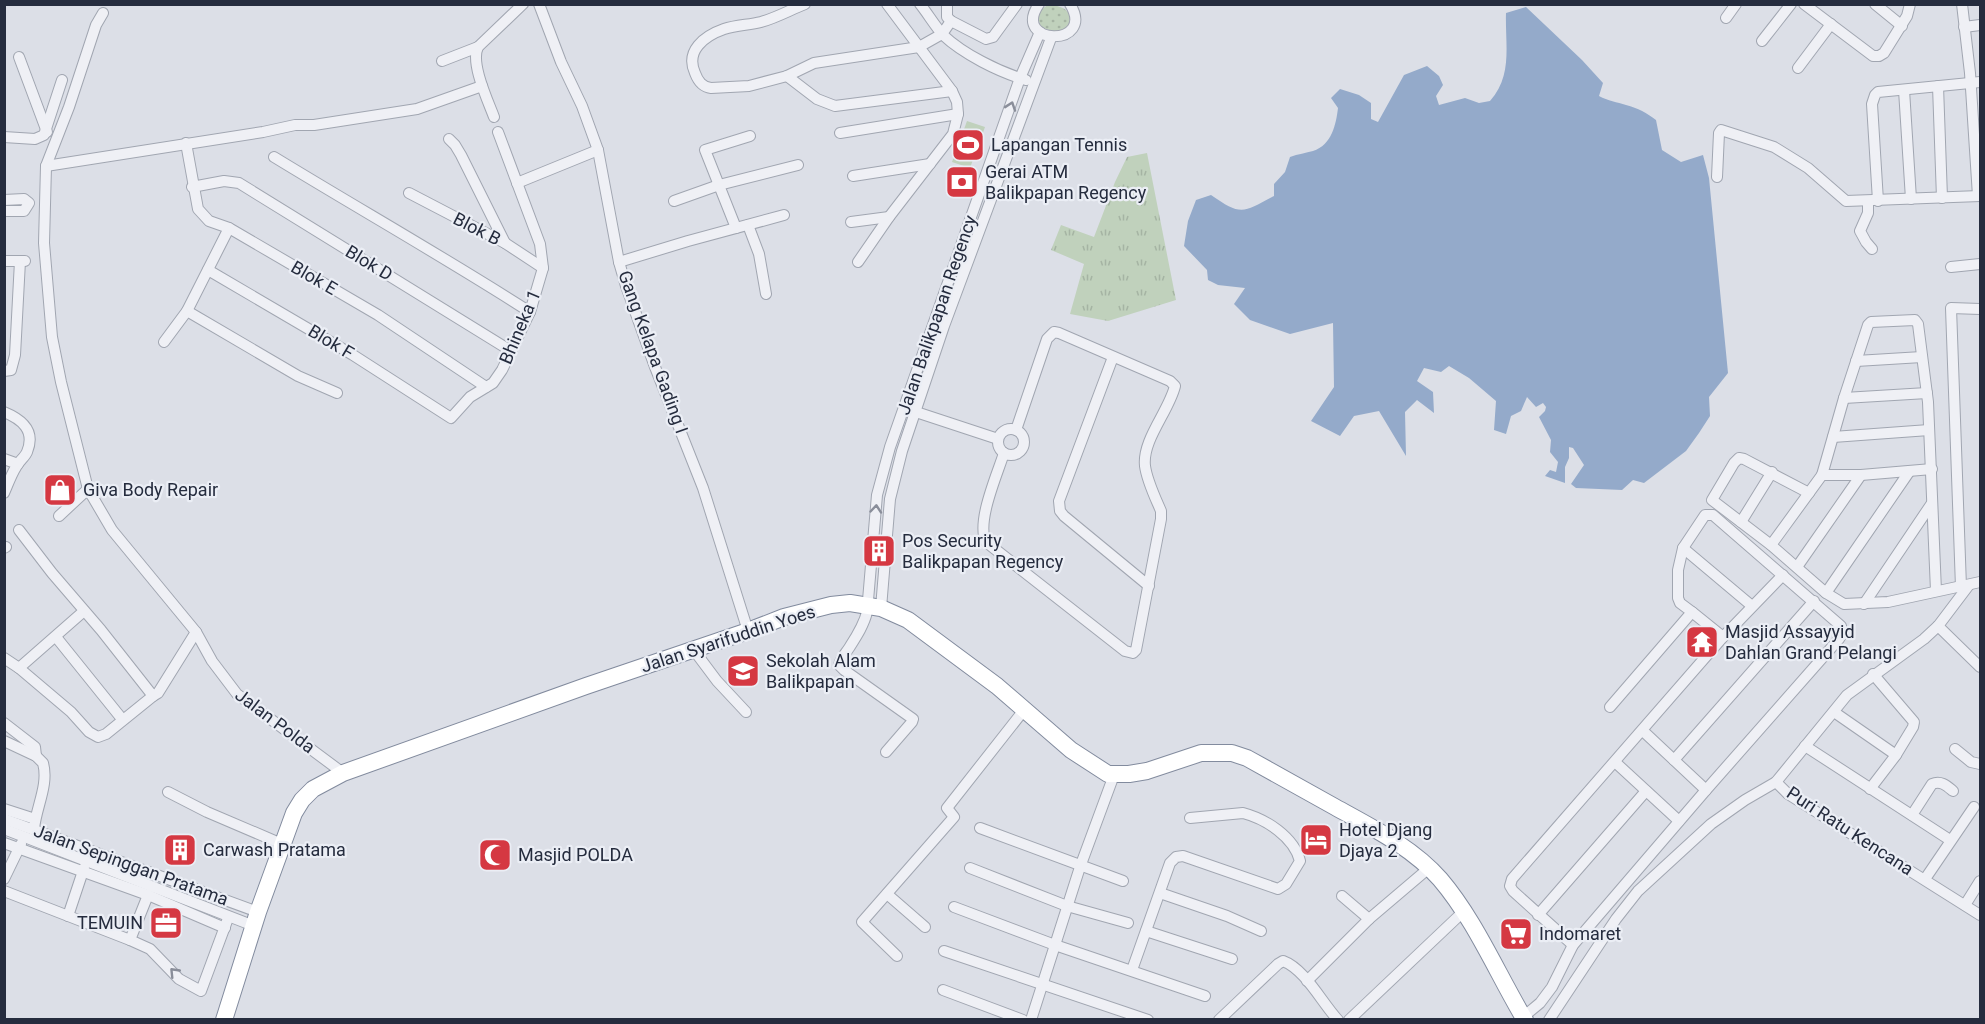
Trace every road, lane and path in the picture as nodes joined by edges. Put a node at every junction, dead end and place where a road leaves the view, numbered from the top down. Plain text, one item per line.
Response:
1 (523, 4) edge
2 (539, 4) edge
3 (805, 4) edge
4 (887, 4) edge
5 (921, 4) edge
6 (947, 4) edge
7 (1039, 4) edge
8 (1070, 4) edge
9 (1736, 4) edge
10 (1791, 4) edge
11 (1804, 4) edge
12 (1875, 4) edge
13 (1910, 4) edge
14 (1962, 4) edge
15 (1015, 5) edge
16 (103, 13) dead end
17 (1726, 18) dead end
18 (951, 21) junction
19 (1831, 24) junction
20 (1980, 25) edge
21 (1902, 26) junction
22 (1964, 27) junction
23 (1040, 32) junction
24 (942, 34) junction
25 (1051, 38) junction
26 (1762, 41) dead end
27 (919, 47) junction
28 (476, 50) junction
29 (19, 57) dead end
30 (442, 61) dead end
31 (1798, 68) dead end
32 (787, 76) junction
33 (1020, 78) junction
34 (62, 80) dead end
35 (1975, 82) edge
36 (1035, 83) junction
37 (482, 86) junction
38 (1938, 86) junction
39 (1904, 90) junction
40 (952, 91) junction
41 (958, 114) junction
42 (494, 117) dead end
43 (47, 132) junction
44 (498, 132) dead end
45 (840, 133) dead end
46 (750, 136) dead end
47 (4, 137) edge
48 (449, 139) dead end
49 (186, 143) junction
50 (598, 150) junction
51 (274, 157) dead end
52 (930, 164) junction
53 (798, 165) dead end
54 (46, 166) junction
55 (853, 176) dead end
56 (1718, 177) dead end
57 (517, 183) junction
58 (719, 185) junction
59 (192, 187) junction
60 (409, 193) dead end
61 (1979, 196) edge
62 (1942, 198) junction
63 (1911, 199) junction
64 (4, 200) edge
65 (674, 201) dead end
66 (1870, 204) junction
67 (4, 210) edge
68 (784, 215) dead end
69 (889, 217) junction
70 (852, 222) dead end
71 (748, 225) junction
72 (229, 228) junction
73 (736, 228) junction
74 (505, 243) junction
75 (1872, 249) dead end
76 (4, 261) edge
77 (619, 262) junction
78 (858, 262) dead end
79 (1980, 264) edge
80 (1951, 267) dead end
81 (543, 268) junction
82 (208, 270) junction
83 (766, 294) dead end
84 (1980, 309) edge
85 (187, 311) junction
86 (530, 312) junction
87 (939, 325) junction
88 (164, 342) dead end
89 (511, 351) junction
90 (1113, 357) junction
91 (1922, 357) junction
92 (1856, 361) junction
93 (4, 371) edge
94 (486, 387) junction
95 (917, 391) junction
96 (337, 393) dead end
97 (1927, 393) junction
98 (1844, 398) junction
99 (4, 411) edge
100 (916, 412) junction
101 (451, 418) joint
102 (1016, 430) junction
103 (1929, 430) junction
104 (1833, 438) junction
105 (998, 439) junction
106 (892, 443) junction
107 (904, 446) junction
108 (1004, 453) junction
109 (4, 459) edge
110 (18, 464) junction
111 (1932, 469) junction
112 (1772, 472) junction
113 (1909, 472) junction
114 (1822, 475) junction
115 (1861, 476) junction
116 (87, 489) junction
117 (4, 493) edge
118 (1809, 493) junction
119 (1932, 503) junction
120 (59, 516) dead end
121 (1741, 522) junction
122 (19, 530) dead end
123 (1771, 546) junction
124 (1683, 548) junction
125 (1797, 567) junction
126 (1783, 575) junction
127 (1980, 582) edge
128 (1149, 586) junction
129 (1965, 586) junction
130 (1936, 591) junction
131 (1826, 593) junction
132 (1814, 602) junction
133 (1864, 604) junction
134 (874, 606) junction
135 (1752, 606) junction
136 (84, 611) junction
137 (1692, 612) junction
138 (1938, 626) junction
139 (748, 631) junction
140 (196, 632) junction
141 (56, 637) junction
142 (1724, 637) junction
143 (693, 649) junction
144 (4, 658) edge
145 (1980, 667) edge
146 (19, 668) junction
147 (1873, 674) junction
148 (153, 696) junction
149 (1610, 707) dead end
150 (1024, 710) junction
151 (746, 712) dead end
152 (1834, 712) junction
153 (122, 719) junction
154 (4, 723) edge
155 (1643, 731) junction
156 (4, 741) edge
157 (1805, 746) junction
158 (1954, 749) dead end
159 (886, 752) dead end
160 (1896, 755) junction
161 (36, 756) junction
162 (1674, 760) junction
163 (1615, 762) junction
164 (1980, 764) edge
165 (344, 773) junction
166 (1114, 775) junction
167 (1776, 782) junction
168 (1870, 789) junction
169 (1706, 790) junction
170 (1647, 791) junction
171 (1953, 791) dead end
172 (168, 792) dead end
173 (1974, 807) dead end
174 (4, 809) edge
175 (1912, 815) junction
176 (1190, 818) dead end
177 (4, 819) edge
178 (1679, 820) junction
179 (30, 828) junction
180 (980, 828) dead end
181 (4, 829) edge
182 (1950, 840) junction
183 (4, 843) edge
184 (282, 844) junction
185 (18, 849) junction
186 (86, 854) junction
187 (1080, 867) junction
188 (970, 868) dead end
189 (1429, 868) junction
190 (83, 873) junction
191 (4, 879) edge
192 (1925, 879) junction
193 (1124, 881) dead end
194 (1980, 881) edge
195 (182, 884) junction
196 (4, 891) edge
197 (1160, 893) junction
198 (887, 894) junction
199 (148, 895) junction
200 (178, 895) junction
201 (1342, 897) dead end
202 (1965, 905) junction
203 (1067, 906) junction
204 (954, 907) dead end
205 (1463, 912) junction
206 (1538, 915) junction
207 (1980, 915) edge
208 (68, 916) junction
209 (230, 916) junction
210 (256, 919) junction
211 (1369, 919) junction
212 (1128, 924) dead end
213 (225, 927) junction
214 (926, 927) dead end
215 (1146, 931) junction
216 (1261, 931) dead end
217 (130, 940) junction
218 (1055, 945) junction
219 (1573, 945) junction
220 (944, 951) dead end
221 (897, 957) dead end
222 (1232, 959) dead end
223 (1132, 970) junction
224 (1307, 981) junction
225 (1042, 985) junction
226 (943, 990) dead end
227 (1204, 996) dead end
228 (1524, 1018) edge
229 (224, 1020) edge
230 (1023, 1020) edge
231 (1032, 1020) edge
232 (1148, 1020) edge
233 (1219, 1020) edge
234 (1338, 1020) edge
235 (1349, 1020) edge
236 (1549, 1020) edge

1 - 28 street
2 - 50 street, Gang Kelapa Gading I
3 - 32 street
4 - 27 street
5 - 24 street
6 - 18 street
7 - 23 street, Jalan Balikpapan Regency
8 - 25 street
9 - 17 street
10 - 26 street
11 - 19 street
12 - 21 street
13 - 21 street
14 - 22 street
15 - 18 street
16 - 54 street, Jalan Polda
18 - 24 street
19 - 21 street
19 - 31 street
20 - 22 street
22 - 35 street
23 - 25 street
23 - 33 street, Jalan Balikpapan Regency
24 - 27 street
24 - 33 street
25 - 36 street, Jalan Balikpapan Regency
27 - 32 street
27 - 40 street
28 - 30 street
28 - 37 street
29 - 43 street
32 - 40 street
33 - 36 street
87 -> 33 street, Jalan Balikpapan Regency
34 - 43 street
35 - 38 street
35 - 61 street
36 - 87 street, Jalan Balikpapan Regency
37 - 42 street
37 - 49 street
38 - 39 street
38 - 62 street
39 - 63 street
39 - 66 street
40 - 41 street
41 - 45 street
41 - 52 street
43 - 47 street
44 - 57 street, Bhineka 1
46 - 58 street
48 - 74 street
49 - 54 street
49 - 59 street, Blok E
50 - 57 street
50 - 77 street, Gang Kelapa Gading I
51 - 86 street
52 - 55 street
52 - 69 street
53 - 58 street
54 - 116 street, Jalan Polda
56 - 66 street
57 - 81 street, Bhineka 1
58 - 65 street
58 - 73 street
59 - 72 street, Blok E
59 - 89 street, Blok D
60 - 74 street, Blok B
61 - 62 street
62 - 63 street
63 - 66 street
64 - 67 street
66 - 75 street
68 - 71 street
69 - 70 street
69 - 78 street
71 - 73 street
71 - 83 street
72 - 82 street
72 - 94 street, Blok E
73 - 77 street
74 - 81 street, Blok B
76 - 93 street
77 - 139 street, Gang Kelapa Gading I
79 - 80 street
81 - 86 street, Bhineka 1
82 - 85 street
82 - 101 street, Blok F
84 - 129 street
85 - 88 street
85 - 96 street
86 - 89 street, Bhineka 1
87 - 95 street, Jalan Balikpapan Regency
89 - 94 street, Bhineka 1
90 - 102 street
90 - 128 street
90 - 128 street
91 - 92 street
91 - 92 street
91 - 97 street
92 - 98 street
94 - 101 street, Bhineka 1
95 - 100 street, Jalan Balikpapan Regency
95 - 106 street, Jalan Balikpapan Regency
97 - 98 street
97 - 103 street
98 - 104 street
99 - 110 street
100 - 105 street
100 - 107 street, Jalan Balikpapan Regency
102 - 105 street
102 - 108 street
103 - 104 street
103 - 111 street
104 - 114 street
105 - 108 street
106 - 107 street
134 -> 106 street, Jalan Balikpapan Regency
107 - 134 street, Jalan Balikpapan Regency
108 - 128 street
109 - 110 street
110 - 117 street
111 - 113 street
111 - 119 street
112 - 118 street
112 - 121 street
112 - 121 street
113 - 115 street
113 - 131 street
114 - 115 street
114 - 118 street
115 - 125 street
116 - 120 street
116 - 140 street, Jalan Polda
118 - 123 street
119 - 130 street
119 - 133 street
121 - 123 street
122 - 136 street
123 - 125 street
124 - 126 street
124 - 135 street
124 - 137 street
125 - 131 street
126 - 132 street
126 - 135 street
127 - 129 street
129 - 130 street
129 - 138 street
130 - 133 street
131 - 133 street
132 - 162 street
132 - 169 street
134 - 139 highway, Jalan Syarifuddin Yoes
134 - 150 highway, Jalan Syarifuddin Yoes
134 - 159 street
135 - 142 street
136 - 141 street
136 - 148 street
137 - 142 street
137 - 149 street
138 - 145 street
138 - 147 street
139 - 143 highway, Jalan Syarifuddin Yoes
140 - 148 street
140 - 165 street, Jalan Polda
141 - 146 street
141 - 153 street
142 - 155 street
143 - 151 street
143 - 165 highway, Jalan Syarifuddin Yoes
144 - 146 street
146 - 153 street
147 - 152 street
147 - 160 street
148 - 153 street
150 - 166 highway, Jalan Syarifuddin Yoes
150 - 198 street
152 - 157 street
152 - 160 street
154 - 161 street
155 - 162 street
155 - 163 street
156 - 161 street
157 - 167 street
157 - 168 street
158 - 164 street
160 - 168 street
161 - 179 street
162 - 169 street
163 - 170 street
163 - 206 street
165 - 184 highway, Jalan Syarifuddin Yoes
166 - 187 street
166 - 189 highway
167 - 192 street, Puri Ratu Kencana
167 - 236 street
168 - 175 street
169 - 178 street
170 - 178 street
170 - 206 street
171 - 175 street
172 - 184 street
173 - 182 street, Puri Ratu Kencana
174 - 179 street
175 - 182 street
176 - 197 street
177 - 179 street, Jalan Sepinggan Pratama
178 - 219 street
179 - 181 street, Jalan Sepinggan Pratama
179 - 185 street
179 - 186 street, Jalan Sepinggan Pratama
180 - 187 street
182 - 192 street, Puri Ratu Kencana
183 - 185 street
184 - 210 highway, Jalan Syarifuddin Yoes
185 - 190 street
185 - 191 street
186 - 190 street
186 - 195 street, Jalan Sepinggan Pratama
186 - 200 street, Jalan Sepinggan Pratama
187 - 193 street
187 - 203 street
188 - 203 street
189 - 205 highway
189 - 211 street
190 - 199 street
190 - 208 street
192 - 202 street, Puri Ratu Kencana
194 - 202 street
195 - 200 street
195 - 210 street, Jalan Sepinggan Pratama
196 - 208 street
197 - 215 street
197 - 216 street
198 - 214 street
198 - 221 street
199 - 213 street
199 - 217 street
200 - 209 street, Jalan Sepinggan Pratama
201 - 211 street
202 - 207 street, Puri Ratu Kencana
203 - 212 street
203 - 218 street
204 - 218 street
205 - 228 highway
205 - 235 street
206 - 219 street
208 - 217 street
209 - 210 street, Jalan Sepinggan Pratama
209 - 213 street
210 - 229 highway, Jalan Syarifuddin Yoes
211 - 224 street
213 -> 217 street
215 - 222 street
215 - 223 street
218 - 223 street
218 - 225 street
219 - 228 street
220 - 225 street
223 - 227 street
224 - 233 street
224 - 234 street
225 - 231 street
225 - 232 street
226 - 230 street

